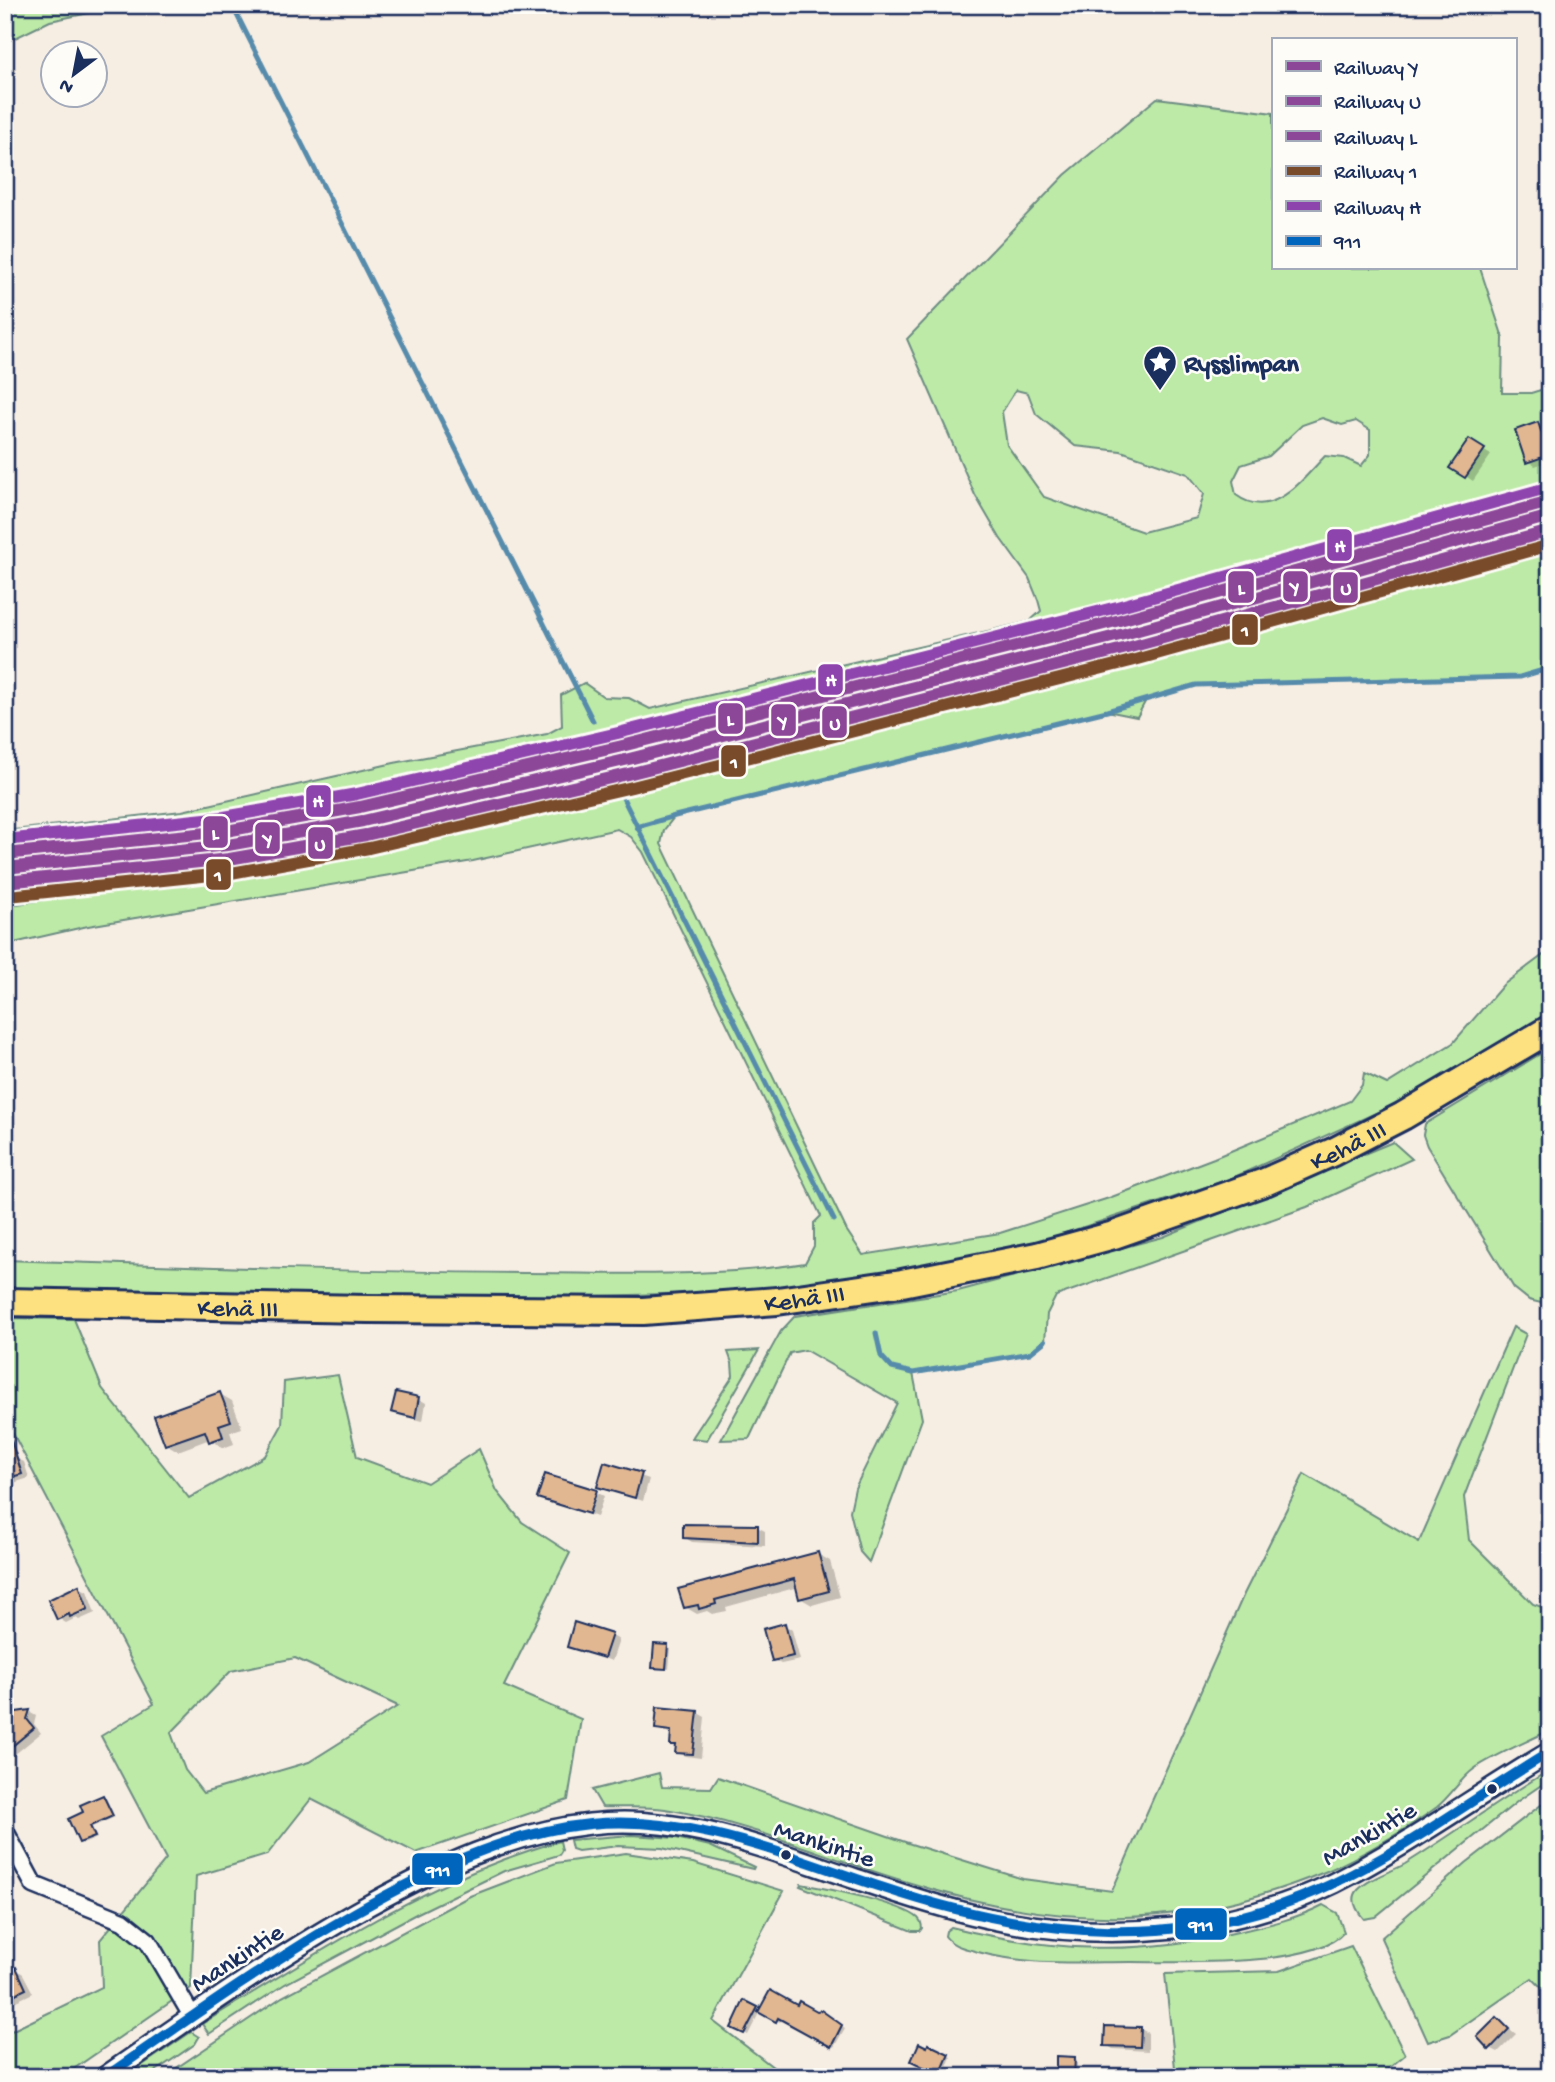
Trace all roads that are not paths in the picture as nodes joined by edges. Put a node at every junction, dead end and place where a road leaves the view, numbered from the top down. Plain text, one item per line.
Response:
1 (1550, 1029) edge
2 (5, 1302) edge
3 (1550, 1752) edge
4 (5, 1831) edge
5 (192, 2016) junction
6 (105, 2077) edge

1 - 2 highway, Kehä III
3 - 5 street, Mankintie
4 - 5 street
5 - 6 street, Mankintie

